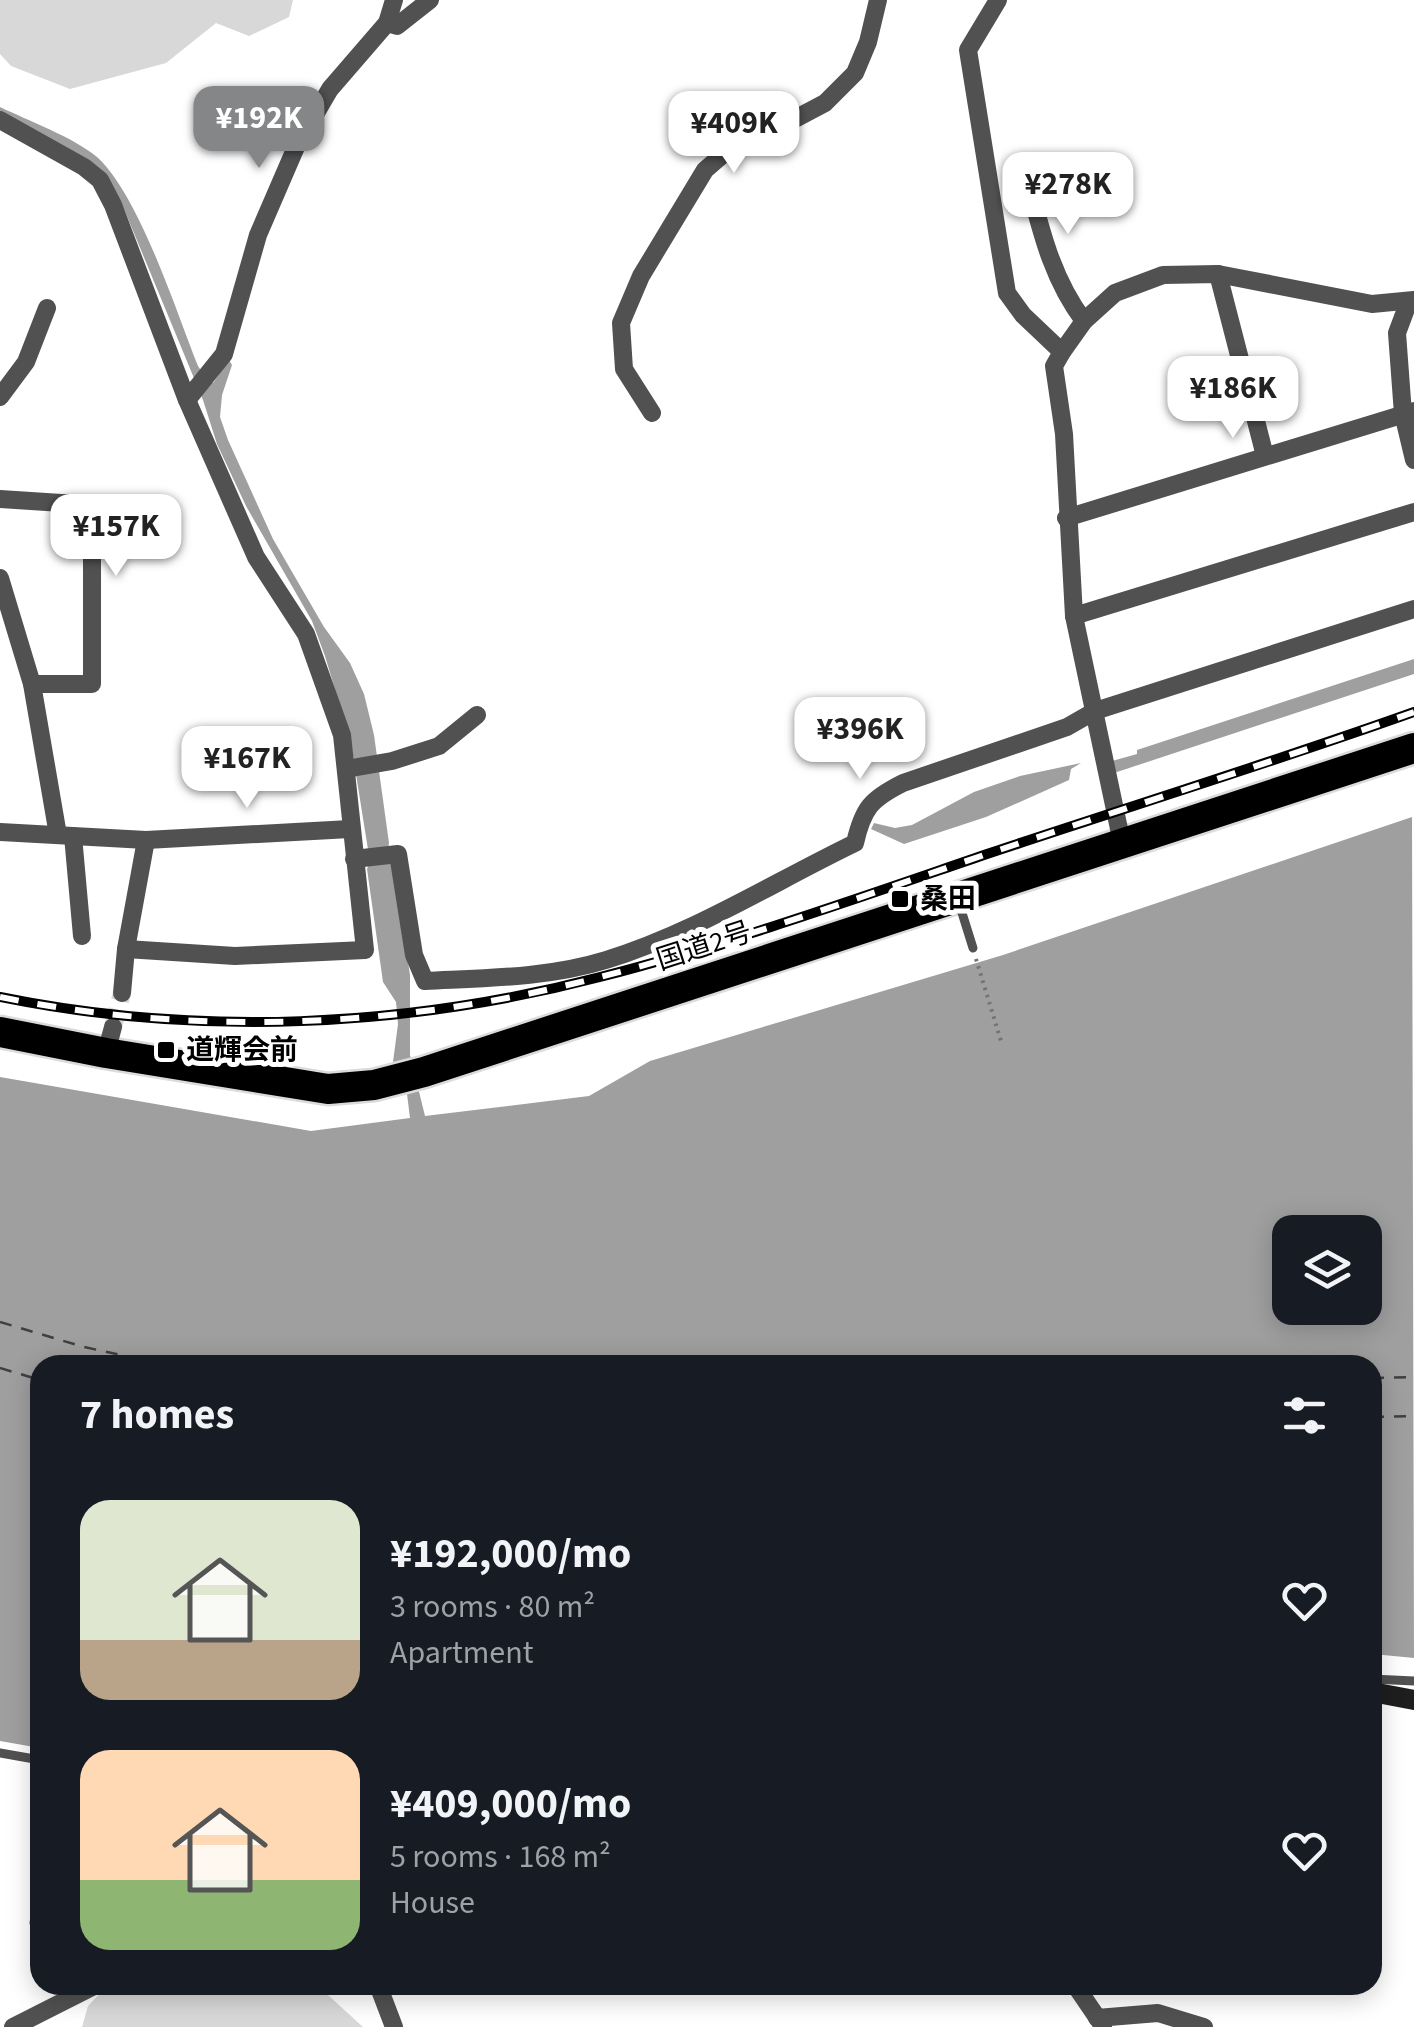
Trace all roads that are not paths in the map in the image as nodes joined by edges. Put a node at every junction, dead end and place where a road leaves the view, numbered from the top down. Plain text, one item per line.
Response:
1 (394, 0) edge
2 (430, 0) edge
3 (878, 0) edge
4 (998, 0) edge
5 (388, 23) junction
6 (0, 120) edge
7 (1024, 166) dead end
8 (1218, 274) junction
9 (1411, 301) edge
10 (46, 308) dead end
11 (1084, 322) junction
12 (1062, 352) junction
13 (8, 374) edge
14 (196, 389) junction
15 (0, 397) edge
16 (652, 413) dead end
17 (1409, 413) edge
18 (1265, 456) junction
19 (1414, 460) edge
20 (0, 499) edge
21 (1414, 512) edge
22 (1066, 518) junction
23 (0, 578) edge
24 (1414, 609) edge
25 (1074, 616) junction
26 (32, 684) junction
27 (1095, 711) junction
28 (478, 714) dead end
29 (1414, 748) edge
30 (346, 769) junction
31 (350, 830) junction
32 (0, 832) edge
33 (65, 836) junction
34 (146, 840) junction
35 (1122, 843) junction
36 (354, 859) junction
37 (957, 898) junction
38 (82, 936) dead end
39 (972, 948) road end
40 (126, 949) junction
41 (122, 992) tunnel mouth
42 (0, 1032) edge
43 (1382, 1679) edge
44 (1414, 1681) edge
45 (1382, 1694) edge
46 (1414, 1700) edge
47 (0, 1753) edge
48 (30, 1758) edge
49 (76, 1995) edge
50 (382, 1995) edge
51 (1082, 1995) edge
52 (1100, 2022) edge
53 (13, 2027) edge
54 (394, 2027) edge
55 (1204, 2027) edge

1 - 5 street
2 - 5 street
3 - 16 street
4 - 12 street
5 - 14 street
6 - 14 street
7 - 11 street
8 - 9 street
8 - 11 street
8 - 18 street
9 - 17 street
10 - 13 street
11 - 12 street
12 - 22 street
13 - 15 street
14 - 30 street
17 - 18 street
17 - 19 street
18 - 22 street
20 - 26 street
21 - 25 street
22 - 25 street
23 - 26 street
24 - 27 street
25 - 27 street
26 - 33 street
27 - 35 street
27 - 36 street
28 - 30 street
29 - 35 highway, 国道2号
30 - 31 street
31 - 34 street
31 - 36 street
32 - 33 street
33 - 34 street
33 - 38 street
34 - 40 street
35 - 37 highway, 国道2号
36 - 40 street
37 - 39 lane
37 - 42 highway, 国道2号
40 - 41 street
43 - 44 lane
45 - 46 street
47 - 48 lane
49 - 53 street
50 - 54 street
51 - 52 street
52 - 55 street

